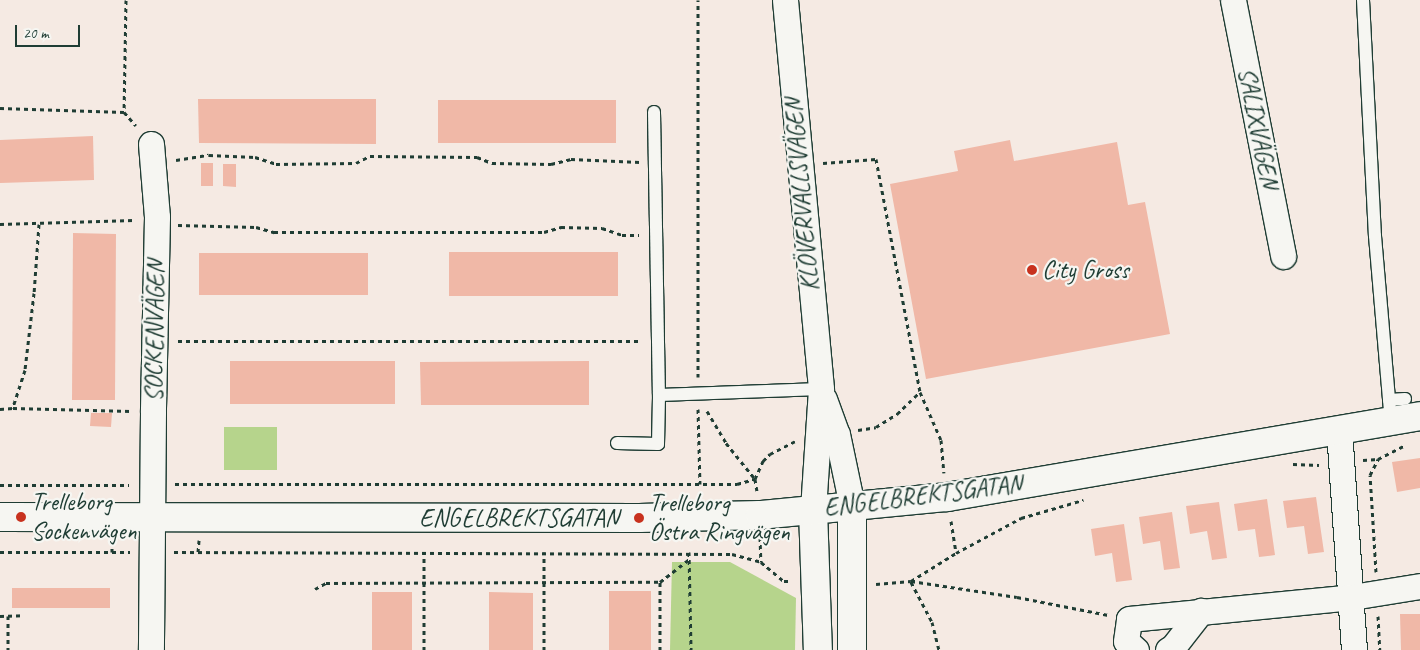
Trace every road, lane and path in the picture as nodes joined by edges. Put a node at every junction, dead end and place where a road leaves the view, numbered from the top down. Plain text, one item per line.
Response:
1 (126, 0) edge
2 (698, 0) edge
3 (785, 0) edge
4 (1233, 0) edge
5 (1363, 0) edge
6 (0, 108) edge
7 (124, 112) junction
8 (654, 112) dead end
9 (152, 153) junction
10 (654, 162) junction
11 (799, 165) junction
12 (157, 221) junction
13 (0, 224) edge
14 (39, 224) junction
15 (654, 236) junction
16 (1283, 256) dead end
17 (154, 341) junction
18 (657, 341) junction
19 (821, 389) junction
20 (920, 392) junction
21 (698, 394) junction
22 (659, 395) junction
23 (13, 408) junction
24 (0, 409) edge
25 (153, 412) junction
26 (1404, 415) edge
27 (1339, 430) junction
28 (828, 435) junction
29 (617, 443) dead end
30 (1378, 459) junction
31 (1342, 461) junction
32 (1289, 464) dead end
33 (755, 479) junction
34 (700, 484) junction
35 (0, 485) edge
36 (152, 485) junction
37 (947, 497) junction
38 (1087, 499) dead end
39 (852, 506) junction
40 (813, 510) junction
41 (760, 515) junction
42 (0, 517) edge
43 (152, 518) junction
44 (21, 544) dead end
45 (639, 546) dead end
46 (0, 552) edge
47 (21, 552) junction
48 (152, 552) junction
49 (424, 552) junction
50 (544, 552) junction
51 (640, 552) junction
52 (689, 552) junction
53 (956, 553) junction
54 (689, 559) junction
55 (761, 562) junction
56 (911, 581) junction
57 (544, 582) junction
58 (660, 582) junction
59 (424, 583) junction
60 (817, 583) junction
61 (852, 586) junction
62 (1420, 586) edge
63 (315, 589) dead end
64 (1378, 593) junction
65 (1352, 597) junction
66 (1201, 612) junction
67 (24, 615) dead end
68 (0, 616) edge
69 (8, 616) junction
70 (1129, 619) junction
71 (8, 650) edge
72 (151, 650) edge
73 (424, 650) edge
74 (544, 650) edge
75 (660, 650) edge
76 (691, 650) edge
77 (818, 650) edge
78 (852, 650) edge
79 (939, 650) edge
80 (1136, 650) edge
81 (1168, 650) edge
82 (1354, 650) edge
83 (1380, 650) edge

1 - 7 path
2 - 21 path
3 - 11 street, KLÖVERVALLSVÄGEN
4 - 16 street, SALIXVÄGEN
5 - 26 lane
6 - 7 path
7 - 9 path
8 - 10 lane
9 - 10 path
9 - 12 street, SOCKENVÄGEN
10 - 15 lane
11 - 19 street, KLÖVERVALLSVÄGEN
11 - 20 path
12 - 14 path
12 - 15 path
12 - 17 street, SOCKENVÄGEN
13 - 14 path
14 - 23 path
15 - 18 lane
17 - 18 path
17 - 25 street, SOCKENVÄGEN
18 - 22 lane
19 - 21 lane
19 - 28 street, KLÖVERVALLSVÄGEN
20 - 28 path
20 - 37 path
21 - 22 lane
21 - 33 path
21 - 34 path
22 - 29 lane
23 - 24 path
23 - 25 path
25 - 36 street, SOCKENVÄGEN
26 - 27 main road, ENGELBREKTSGATAN
26 - 30 path
27 - 31 street
27 - 37 main road, ENGELBREKTSGATAN
28 - 33 path
28 - 39 street, KLÖVERVALLSVÄGEN
28 - 40 street, KLÖVERVALLSVÄGEN
30 - 31 path
30 - 64 path
31 - 32 path
31 - 65 street
33 - 34 path
33 - 41 path
34 - 36 path
35 - 36 path
36 - 43 street, SOCKENVÄGEN
37 - 39 main road, ENGELBREKTSGATAN
37 - 53 path
38 - 53 path
39 - 40 main road, ENGELBREKTSGATAN
39 - 61 main road
40 - 41 main road, ENGELBREKTSGATAN
40 - 60 main road
41 - 43 main road, ENGELBREKTSGATAN
41 - 55 path
42 - 43 main road, ENGELBREKTSGATAN
43 - 48 street, SOCKENVÄGEN
44 - 47 path
45 - 51 path
46 - 47 path
47 - 48 path
48 - 49 path
48 - 72 street, SOCKENVÄGEN
49 - 50 path
49 - 59 path
50 - 51 path
50 - 57 path
51 - 52 path
52 - 54 path
52 - 55 path
53 - 56 path
54 - 58 path
54 - 76 path
55 - 60 path
56 - 61 path
56 - 70 path
56 - 79 path
57 - 58 path
57 - 59 path
57 - 74 path
58 - 75 path
59 - 63 path
59 - 73 path
60 - 77 main road
61 - 78 main road
62 - 64 street
64 - 65 street
64 - 83 path
65 - 66 street
65 - 82 street
66 - 70 street
66 - 81 street
67 - 69 path
68 - 69 path
69 - 71 path
70 - 80 street

